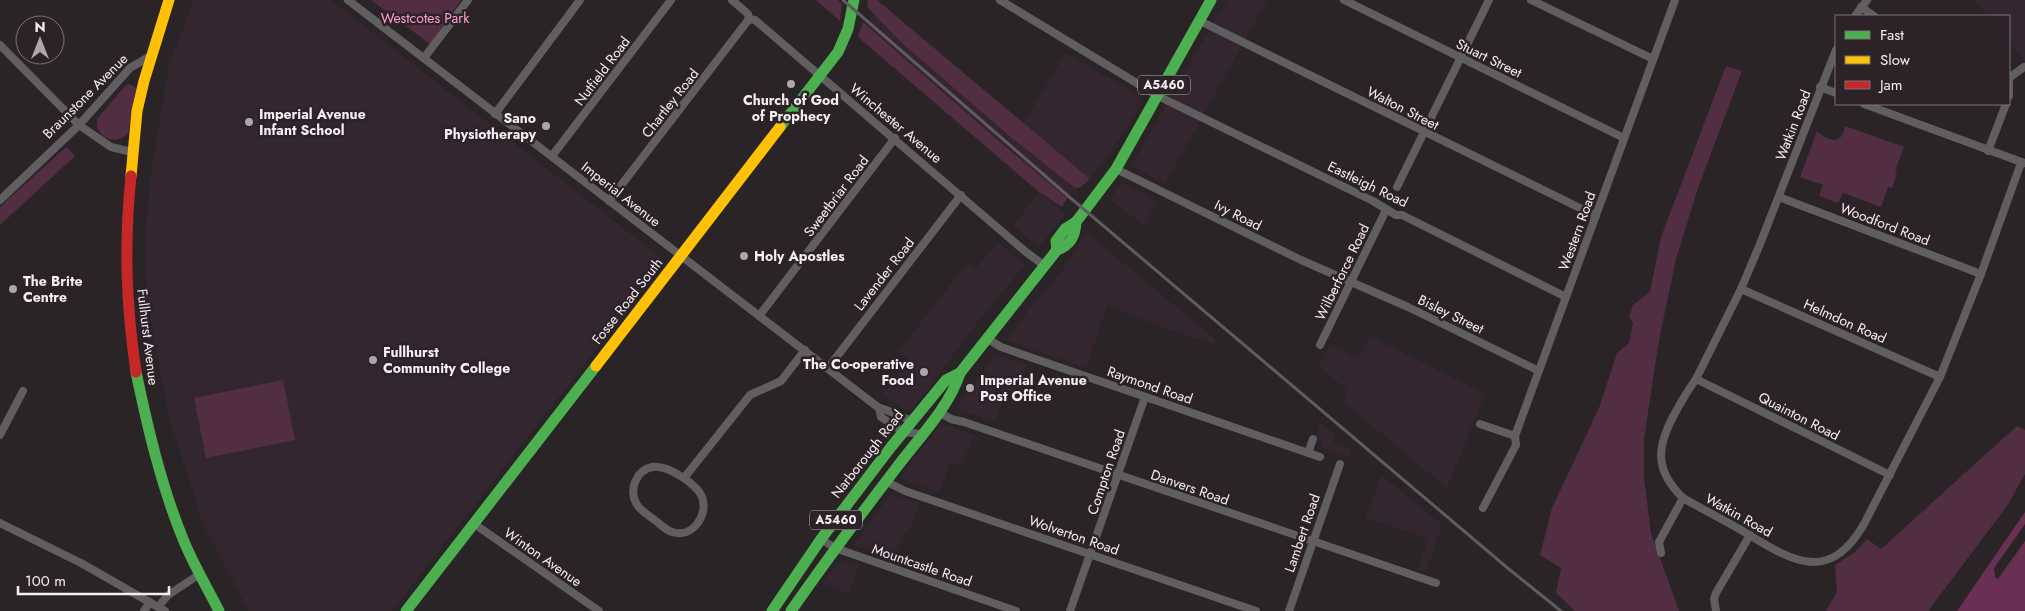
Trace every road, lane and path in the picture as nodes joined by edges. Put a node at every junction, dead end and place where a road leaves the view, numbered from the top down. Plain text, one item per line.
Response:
1 (169, 0) edge
2 (348, 0) edge
3 (468, 0) edge
4 (580, 0) edge
5 (671, 0) edge
6 (732, 0) edge
7 (854, 0) edge
8 (1000, 0) edge
9 (1211, 0) edge
10 (1344, 0) edge
11 (1490, 0) edge
12 (1531, 0) edge
13 (1675, 0) edge
14 (1867, 0) edge
15 (1861, 7) junction
16 (1856, 15) edge
17 (1873, 15) edge
18 (749, 19) junction
19 (1200, 21) junction
20 (0, 45) edge
21 (1835, 52) edge
22 (152, 55) junction
23 (424, 58) junction
24 (1461, 58) junction
25 (1653, 59) junction
26 (2024, 67) edge
27 (820, 76) junction
28 (2010, 79) edge
29 (1820, 87) junction
30 (1835, 93) edge
31 (1158, 96) junction
32 (1867, 105) edge
33 (2006, 105) edge
34 (495, 114) junction
35 (79, 125) junction
36 (1424, 133) junction
37 (895, 138) junction
38 (1624, 138) junction
39 (1988, 151) junction
40 (132, 152) junction
41 (552, 156) junction
42 (2023, 163) edge
43 (1116, 168) junction
44 (1397, 187) dead end
45 (961, 195) junction
46 (1779, 197) junction
47 (0, 200) edge
48 (609, 202) junction
49 (1386, 210) junction
50 (1596, 216) junction
51 (680, 256) junction
52 (1045, 266) junction
53 (1981, 274) junction
54 (1351, 281) junction
55 (1741, 289) junction
56 (1566, 297) junction
57 (759, 316) junction
58 (986, 338) junction
59 (1320, 345) dead end
60 (805, 350) junction
61 (828, 368) junction
62 (1539, 371) junction
63 (960, 373) junction
64 (1940, 376) junction
65 (1696, 378) junction
66 (23, 391) dead end
67 (1145, 397) junction
68 (879, 408) junction
69 (939, 412) junction
70 (912, 420) junction
71 (1480, 424) dead end
72 (903, 432) junction
73 (921, 434) junction
74 (0, 435) edge
75 (1515, 436) junction
76 (1313, 439) dead end
77 (1308, 453) junction
78 (1320, 457) dead end
79 (1340, 464) dead end
80 (1890, 475) junction
81 (1118, 476) junction
82 (684, 478) junction
83 (885, 481) junction
84 (1683, 498) junction
85 (1483, 508) dead end
86 (0, 523) edge
87 (473, 523) junction
88 (1750, 535) junction
89 (821, 539) junction
90 (1312, 542) junction
91 (835, 548) junction
92 (1661, 553) dead end
93 (1090, 554) junction
94 (200, 574) junction
95 (1436, 583) dead end
96 (150, 602) junction
97 (162, 609) edge
98 (144, 611) edge
99 (219, 611) edge
100 (406, 611) edge
101 (599, 611) edge
102 (772, 611) edge
103 (791, 611) edge
104 (1016, 611) edge
105 (1070, 611) edge
106 (1256, 611) edge
107 (1289, 611) edge
108 (1716, 611) edge

1 - 22 street
2 - 23 street, Imperial Avenue
3 - 23 street
4 - 34 street
5 - 41 street, Nutfield Road
6 - 18 street, Winchester Avenue
7 - 27 street, Fosse Road South
8 - 31 street, Eastleigh Road
9 - 19 street, Narborough Road / A5460
10 - 24 street, Stuart Street
11 - 24 street
12 - 25 street
13 - 25 street, Western Road
14 - 15 street
15 - 16 street
15 - 17 street
18 - 27 street, Winchester Avenue
18 - 48 street, Chartley Road
19 - 31 street, Narborough Road / A5460
19 - 36 street, Walton Street
20 - 35 street
21 - 29 street, Watkin Road
22 - 35 street, Braunstone Avenue
22 - 40 street, Fullhurst Avenue
23 - 34 street, Imperial Avenue
24 - 36 street
24 - 38 street, Stuart Street
25 - 38 street, Western Road
26 - 28 street
27 - 37 street, Winchester Avenue
27 - 51 street, Fosse Road South
29 - 30 street
29 - 46 street, Watkin Road
31 - 43 street, Narborough Road / A5460
31 - 49 street, Eastleigh Road
32 - 39 street
33 - 39 street
34 - 41 street, Imperial Avenue
35 - 40 street
35 - 47 street, Braunstone Avenue
36 - 44 street
36 - 50 street, Walton Street
37 - 45 street, Winchester Avenue
37 - 57 street, Sweetbriar Road
38 - 50 street, Western Road
39 - 42 street
40 - 94 street, Fullhurst Avenue
41 - 48 street, Imperial Avenue
42 - 53 street, Watkin Road
43 - 52 street, Narborough Road / A5460
43 - 54 street, Ivy Road
45 - 52 street, Winchester Avenue
45 - 61 street, Lavender Road
46 - 53 street, Woodford Road
46 - 55 street, Watkin Road
48 - 51 street, Imperial Avenue
49 - 54 street, Wilberforce Road
49 - 56 street, Eastleigh Road
50 - 56 street, Western Road
51 - 57 street, Imperial Avenue
51 - 87 street, Fosse Road South
52 - 58 street, Narborough Road / A5460
53 - 64 street, Watkin Road
54 - 59 street, Wilberforce Road
54 - 62 street, Bisley Street
55 - 64 street, Helmdon Road
55 - 65 street, Watkin Road
56 - 62 street, Western Road
57 - 60 street, Imperial Avenue
58 - 63 street, Narborough Road / A5460
58 - 67 street, Raymond Road
60 - 61 street, Imperial Avenue
60 - 82 street
61 - 68 street, Imperial Avenue
62 - 75 street, Western Road
63 - 69 street, Narborough Road / A5460
63 - 70 street, Narborough Road / A5460
64 - 80 street, Watkin Road
65 - 80 street, Quainton Road
65 - 84 street, Watkin Road
66 - 74 street
67 - 77 street, Raymond Road
67 - 81 street, Compton Road
68 - 70 street, Imperial Avenue
68 - 72 street, Imperial Avenue
69 - 73 street, Narborough Road / A5460
69 - 81 street, Danvers Road
70 - 72 street, Narborough Road / A5460
71 - 75 street
72 - 73 street, Imperial Avenue
72 - 89 street, Narborough Road / A5460
73 - 83 street, Narborough Road / A5460
75 - 85 street, Western Road
76 - 77 street
77 - 78 street, Raymond Road
79 - 90 street, Lambert Road
80 - 88 street, Watkin Road
81 - 90 street, Danvers Road
81 - 93 street, Compton Road
82 - 82 street
83 - 91 street, Narborough Road / A5460
83 - 93 street, Wolverton Road
84 - 88 street, Watkin Road
84 - 92 street
86 - 96 street
87 - 100 street, Fosse Road South
87 - 101 street, Winton Avenue
88 - 108 street
89 - 91 street, Mountcastle Road
89 - 102 street, Narborough Road / A5460
90 - 95 street, Danvers Road
90 - 107 street, Lambert Road
91 - 103 street, Narborough Road / A5460
91 - 104 street, Mountcastle Road
93 - 105 street, Compton Road
93 - 106 street, Wolverton Road
94 - 97 street
94 - 99 street, Fullhurst Avenue
96 - 97 street
96 - 98 street

